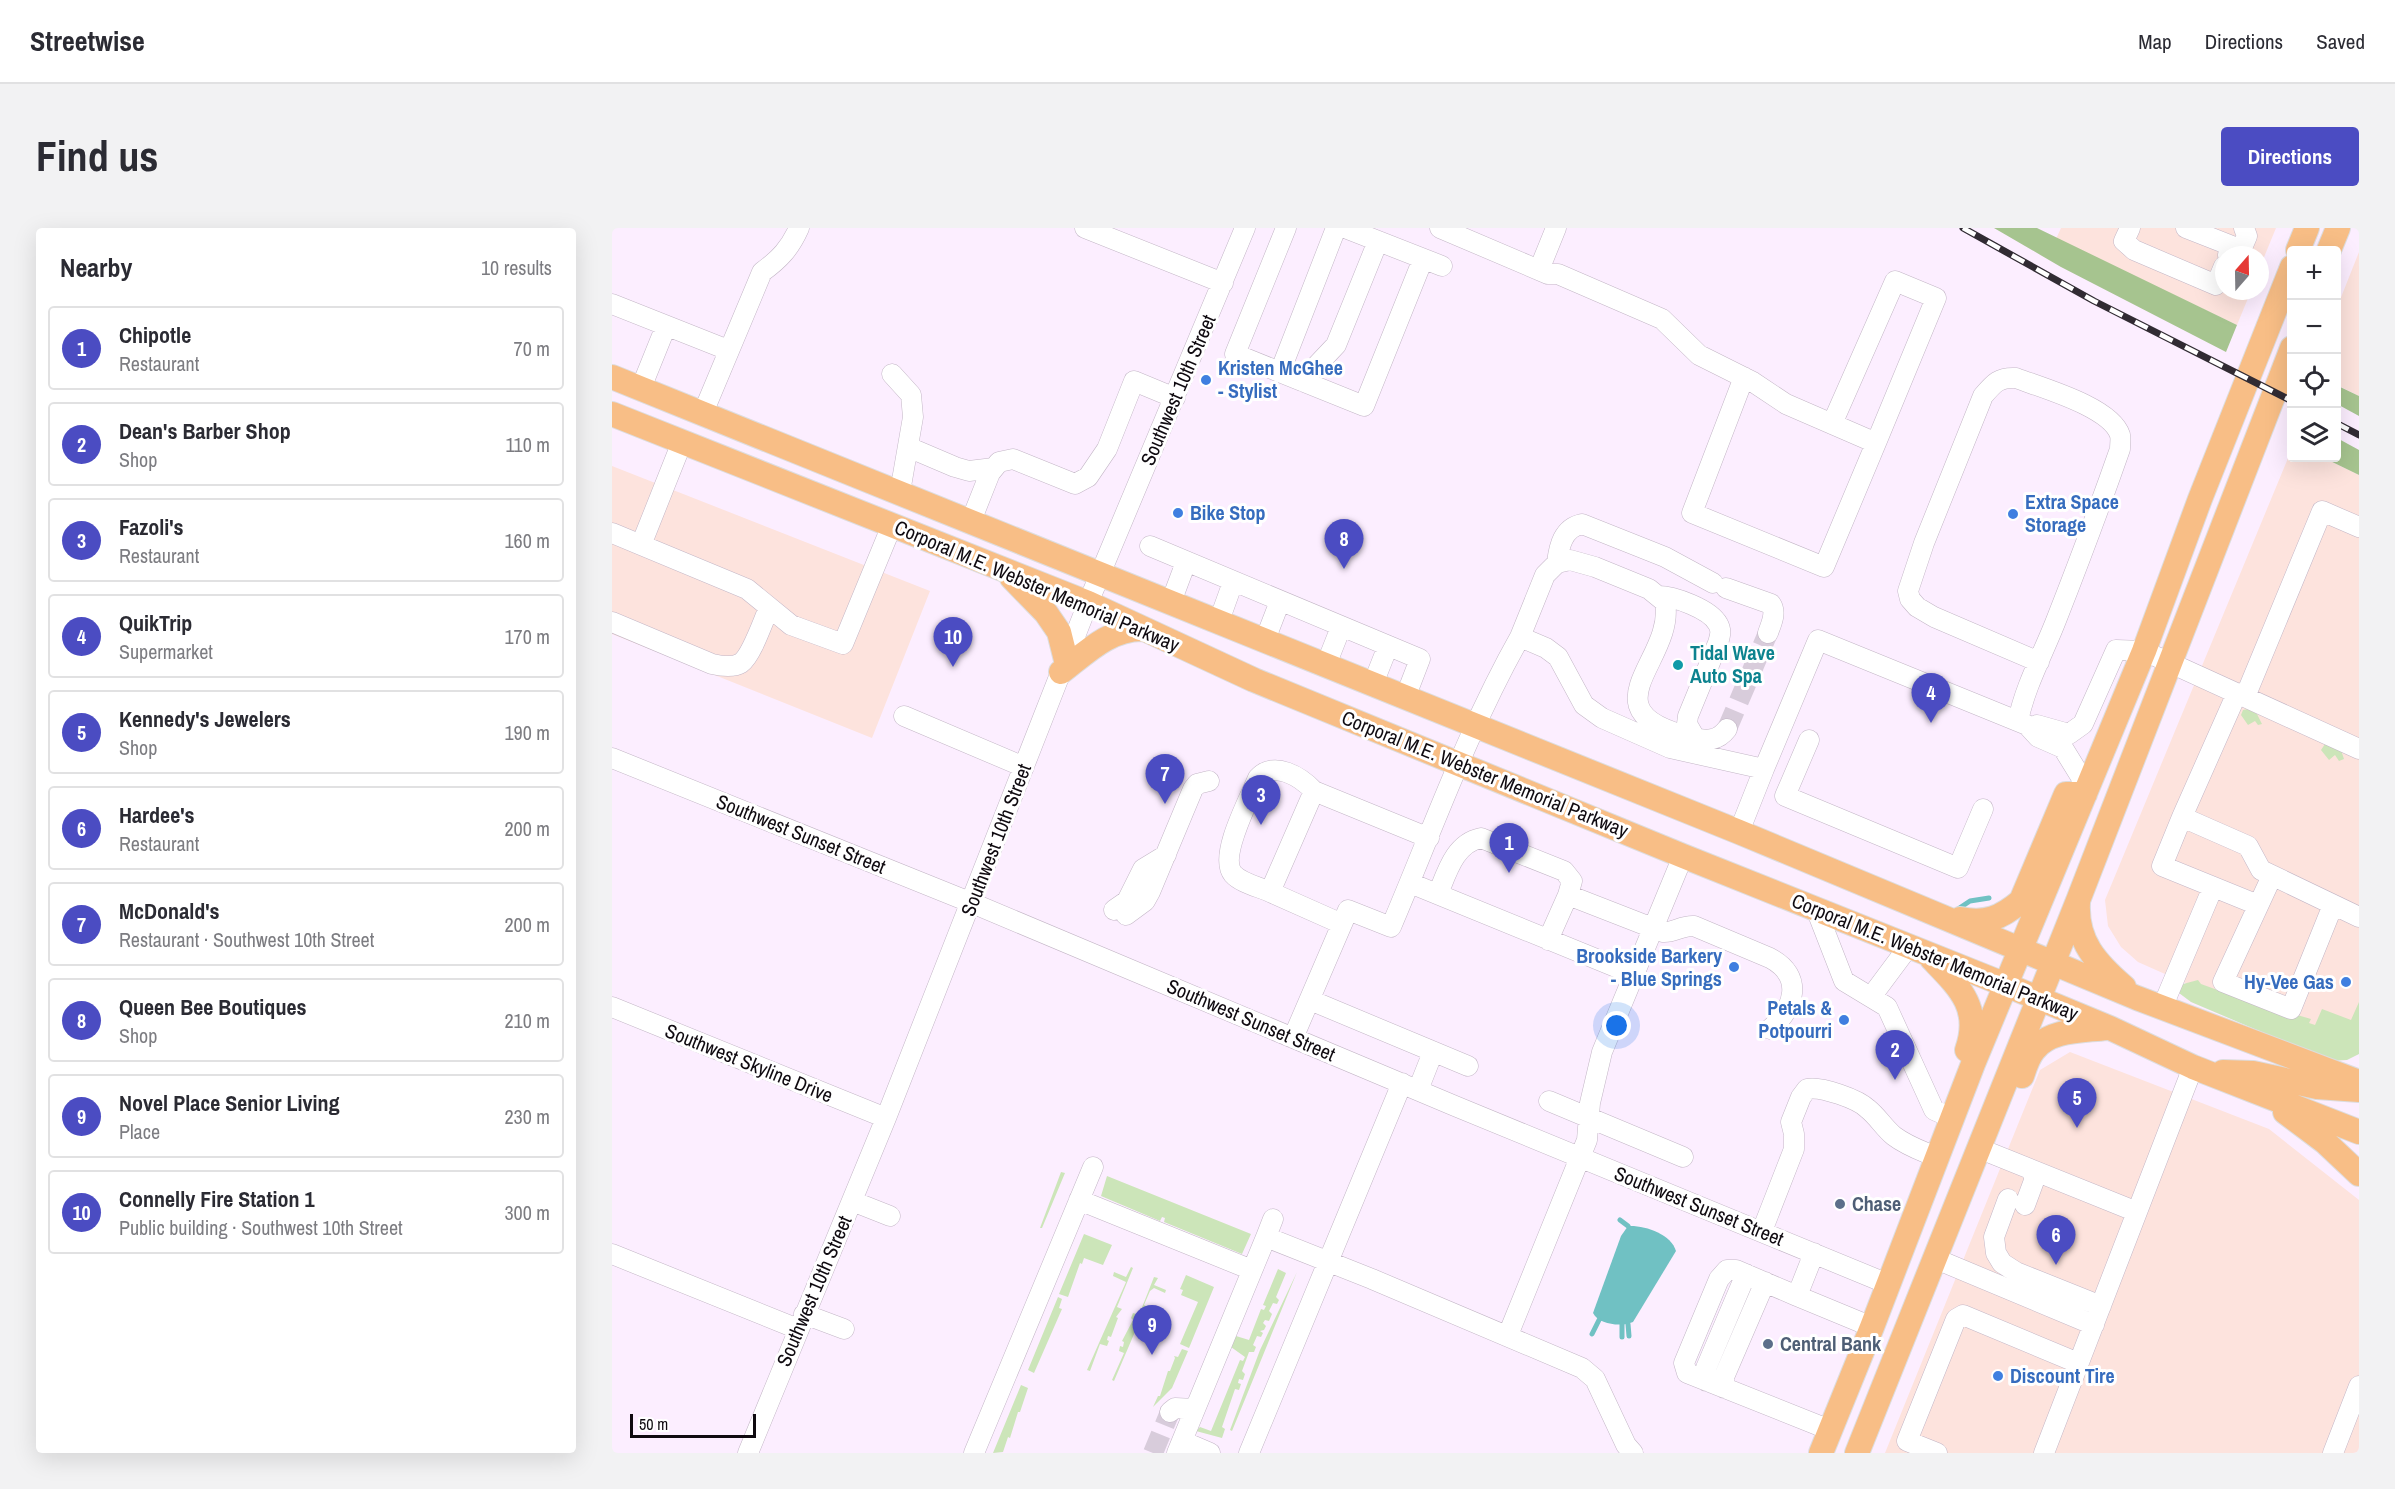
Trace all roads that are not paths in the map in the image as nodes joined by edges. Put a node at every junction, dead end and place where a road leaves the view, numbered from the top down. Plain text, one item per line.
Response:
1 (799, 228) edge
2 (1085, 228) edge
3 (1245, 228) edge
4 (1286, 228) edge
5 (1336, 228) edge
6 (1345, 228) edge
7 (1440, 228) edge
8 (1556, 228) edge
9 (2130, 228) edge
10 (2186, 228) edge
11 (2243, 228) edge
12 (2307, 228) edge
13 (2338, 228) edge
14 (1378, 241) junction
15 (2221, 246) edge
16 (2236, 246) edge
17 (2300, 246) edge
18 (2331, 246) edge
19 (1423, 259) junction
20 (1442, 266) dead end
21 (1539, 270) junction
22 (2287, 280) edge
23 (1222, 283) junction
24 (2215, 285) edge
25 (614, 309) edge
26 (666, 326) junction
27 (728, 350) junction
28 (2290, 354) edge
29 (1280, 372) junction
30 (892, 374) dead end
31 (612, 377) edge
32 (1744, 377) junction
33 (1302, 381) junction
34 (640, 388) junction
35 (1175, 398) junction
36 (703, 413) junction
37 (612, 414) edge
38 (1832, 424) junction
39 (682, 442) junction
40 (1876, 443) junction
41 (908, 447) junction
42 (994, 468) junction
43 (900, 492) junction
44 (970, 521) junction
45 (892, 525) junction
46 (2359, 527) edge
47 (612, 533) edge
48 (641, 545) junction
49 (1150, 546) dead end
50 (1186, 562) junction
51 (1557, 563) junction
52 (1004, 570) junction
53 (1102, 573) junction
54 (1233, 582) junction
55 (1658, 596) junction
56 (1280, 601) junction
57 (1171, 602) junction
58 (1088, 603) junction
59 (769, 608) junction
60 (1219, 621) junction
61 (612, 622) edge
62 (1341, 627) junction
63 (1142, 629) junction
64 (1768, 633) tunnel mouth
65 (1520, 638) junction
66 (1265, 640) junction
67 (1388, 646) junction
68 (2144, 651) junction
69 (2039, 662) junction
70 (2170, 662) junction
71 (1326, 665) junction
72 (1063, 666) junction
73 (1373, 684) junction
74 (2241, 695) junction
75 (1405, 698) junction
76 (904, 716) dead end
77 (2022, 723) junction
78 (1475, 726) junction
79 (1727, 729) tunnel mouth
80 (1695, 738) junction
81 (1809, 740) dead end
82 (2359, 749) edge
83 (612, 758) edge
84 (1460, 763) junction
85 (1024, 767) junction
86 (1764, 769) junction
87 (1209, 781) dead end
88 (1314, 791) junction
89 (2086, 791) junction
90 (1983, 809) dead end
91 (2182, 817) junction
92 (1739, 832) junction
93 (1429, 838) junction
94 (1683, 856) junction
95 (2272, 876) junction
96 (1410, 883) junction
97 (2214, 887) junction
98 (1270, 892) junction
99 (1438, 894) junction
100 (1568, 895) junction
101 (2079, 898) junction
102 (972, 903) junction
103 (2258, 905) junction
104 (2333, 905) junction
105 (1816, 909) junction
106 (1120, 913) dead end
107 (1932, 913) junction
108 (2359, 917) edge
109 (1342, 924) junction
110 (1652, 928) junction
111 (1548, 940) junction
112 (1917, 949) junction
113 (2020, 950) junction
114 (2052, 963) junction
115 (1633, 974) junction
116 (2006, 985) junction
117 (1871, 997) junction
118 (2038, 998) junction
119 (2137, 998) junction
120 (1310, 999) junction
121 (612, 1007) edge
122 (2162, 1008) junction
123 (2109, 1028) junction
124 (1770, 1029) dead end
125 (1293, 1038) junction
126 (1433, 1052) junction
127 (1468, 1066) dead end
128 (2200, 1069) junction
129 (2359, 1082) edge
130 (1410, 1086) junction
131 (2245, 1087) junction
132 (2359, 1090) edge
133 (1549, 1101) dead end
134 (1955, 1109) junction
135 (1589, 1117) junction
136 (886, 1118) junction
137 (2359, 1132) edge
138 (1981, 1142) junction
139 (1580, 1157) junction
140 (1683, 1157) dead end
141 (1936, 1157) junction
142 (1093, 1167) dead end
143 (2031, 1170) junction
144 (2359, 1174) edge
145 (1079, 1200) junction
146 (2012, 1200) junction
147 (852, 1201) junction
148 (2137, 1212) junction
149 (890, 1216) dead end
150 (1762, 1231) junction
151 (1814, 1253) junction
152 (612, 1254) edge
153 (1936, 1259) junction
154 (1328, 1262) junction
155 (1252, 1270) junction
156 (1750, 1276) junction
157 (1888, 1284) junction
158 (1995, 1284) junction
159 (1797, 1296) junction
160 (2101, 1306) junction
161 (801, 1322) junction
162 (2094, 1325) junction
163 (1872, 1328) junction
164 (844, 1329) dead end
165 (1508, 1335) junction
166 (2078, 1363) junction
167 (1711, 1383) junction
168 (2359, 1386) edge
169 (1876, 1406) junction
170 (1195, 1409) junction
171 (1170, 1412) dead end
172 (1830, 1430) junction
173 (1180, 1447) edge
174 (748, 1453) edge
175 (974, 1453) edge
176 (1210, 1453) edge
177 (1249, 1453) edge
178 (1633, 1453) edge
179 (1821, 1453) edge
180 (1857, 1453) edge
181 (1937, 1453) edge
182 (2044, 1453) edge
183 (2333, 1453) edge

1 - 27 street
2 - 23 street
3 - 23 street, Southwest 10th Street
4 - 29 street
5 - 29 street
6 - 14 street
7 - 21 street
8 - 21 street
9 - 24 street
10 - 15 street
11 - 16 street
12 - 17 main road
13 - 18 main road
14 - 19 street
14 - 33 street
19 - 20 street
19 - 33 street
21 - 32 street
22 - 68 main road
23 - 35 street, Southwest 10th Street
25 - 26 street
26 - 27 street
26 - 34 street
27 - 36 street
28 - 70 main road
29 - 33 street
30 - 41 street
31 - 34 main road, Corporal M.E. Webster Memorial Parkway
32 - 38 street
32 - 40 street
34 - 36 main road, Corporal M.E. Webster Memorial Parkway
35 - 42 street
35 - 53 street, Southwest 10th Street
36 - 43 main road, Corporal M.E. Webster Memorial Parkway
37 - 39 main road, Corporal M.E. Webster Memorial Parkway
38 - 40 street
38 - 40 street
39 - 45 main road, Corporal M.E. Webster Memorial Parkway
39 - 48 street
41 - 42 street
41 - 43 street
42 - 44 street
43 - 44 main road, Corporal M.E. Webster Memorial Parkway
43 - 45 main road
44 - 53 main road, Corporal M.E. Webster Memorial Parkway
45 - 52 main road, Corporal M.E. Webster Memorial Parkway
45 - 59 street
46 - 74 street
47 - 48 street
48 - 59 street
49 - 50 street
50 - 54 street
50 - 57 street
51 - 55 street
51 - 64 street
51 - 65 street
52 - 58 main road, Corporal M.E. Webster Memorial Parkway
52 - 72 main road
53 - 57 main road, Corporal M.E. Webster Memorial Parkway
53 - 58 street, Southwest 10th Street
54 - 56 street
54 - 60 street
55 - 80 street
55 - 80 street
56 - 62 street
56 - 66 street
57 - 60 main road, Corporal M.E. Webster Memorial Parkway
58 - 63 main road, Corporal M.E. Webster Memorial Parkway
58 - 72 street, Southwest 10th Street
59 - 61 street
60 - 66 main road, Corporal M.E. Webster Memorial Parkway
62 - 67 street
62 - 71 street
63 - 72 main road
63 - 84 main road, Corporal M.E. Webster Memorial Parkway
65 - 78 street
65 - 86 street
66 - 71 main road, Corporal M.E. Webster Memorial Parkway
67 - 73 street
67 - 75 street
68 - 70 street
68 - 77 street
68 - 89 main road
69 - 69 street
69 - 77 street
70 - 74 street
70 - 101 main road
71 - 73 main road, Corporal M.E. Webster Memorial Parkway
72 - 85 street, Southwest 10th Street
73 - 75 main road, Corporal M.E. Webster Memorial Parkway
74 - 82 street
74 - 91 street
75 - 78 main road, Corporal M.E. Webster Memorial Parkway
76 - 85 street
77 - 86 street
77 - 89 street
78 - 84 street
78 - 92 main road, Corporal M.E. Webster Memorial Parkway
79 - 80 street
81 - 90 street
83 - 102 street, Southwest Sunset Street
84 - 93 street
84 - 94 main road, Corporal M.E. Webster Memorial Parkway
85 - 102 street, Southwest 10th Street
86 - 92 street
87 - 106 street
88 - 93 street
88 - 98 street
88 - 98 street
89 - 107 main road
89 - 113 main road
91 - 95 street
91 - 97 street
92 - 107 main road, Corporal M.E. Webster Memorial Parkway
93 - 96 street
94 - 105 main road, Corporal M.E. Webster Memorial Parkway
94 - 110 street
95 - 103 street
95 - 104 street
96 - 99 street
96 - 109 street
97 - 103 street
97 - 122 street
98 - 109 street
99 - 100 street
99 - 111 street
100 - 110 street
100 - 111 street
101 - 114 main road
101 - 119 main road
102 - 125 street, Southwest Sunset Street
102 - 136 street, Southwest 10th Street
103 - 104 street
104 - 108 street
105 - 112 main road, Corporal M.E. Webster Memorial Parkway
105 - 117 street
107 - 113 main road, Corporal M.E. Webster Memorial Parkway
109 - 120 street
110 - 115 street
110 - 124 street
111 - 115 street
112 - 116 main road, Corporal M.E. Webster Memorial Parkway
112 - 117 street
112 - 134 main road
113 - 114 main road, Corporal M.E. Webster Memorial Parkway
113 - 116 main road
114 - 118 main road
114 - 119 main road, Corporal M.E. Webster Memorial Parkway
115 - 135 street
116 - 118 main road, Corporal M.E. Webster Memorial Parkway
116 - 134 main road
117 - 134 street
118 - 123 main road, Corporal M.E. Webster Memorial Parkway
118 - 138 main road
119 - 122 main road, Corporal M.E. Webster Memorial Parkway
120 - 125 street
120 - 126 street
121 - 136 street, Southwest Skyline Drive
122 - 129 main road, Corporal M.E. Webster Memorial Parkway
123 - 128 main road, Corporal M.E. Webster Memorial Parkway
123 - 138 main road
125 - 130 street, Southwest Sunset Street
126 - 127 street
126 - 130 street
128 - 131 main road, Corporal M.E. Webster Memorial Parkway
128 - 132 main road
128 - 148 street
130 - 139 street, Southwest Sunset Street
130 - 154 street
131 - 137 main road, Corporal M.E. Webster Memorial Parkway
131 - 144 main road
133 - 135 street
134 - 141 main road
135 - 139 street
135 - 140 street
136 - 147 street, Southwest 10th Street
138 - 143 street
138 - 153 main road
139 - 150 street, Southwest Sunset Street
139 - 165 street
141 - 150 street
141 - 157 main road
142 - 145 street
143 - 146 street
143 - 148 street
145 - 155 street
145 - 175 street
146 - 158 street
146 - 160 street
147 - 149 street
147 - 161 street, Southwest 10th Street
148 - 160 street
150 - 151 street, Southwest Sunset Street
151 - 157 street, Southwest Sunset Street
151 - 159 street
152 - 161 street
153 - 158 street
153 - 169 main road
154 - 155 street
154 - 165 street
154 - 177 street
155 - 170 street
156 - 159 street
156 - 167 street
156 - 167 street
157 - 163 main road
157 - 169 main road
158 - 162 street
159 - 163 street
160 - 162 street
161 - 164 street
161 - 174 street, Southwest 10th Street
162 - 166 street
163 - 172 main road
165 - 178 street
166 - 181 street
166 - 182 street
167 - 172 street
168 - 183 street
169 - 180 main road
170 - 171 street
170 - 173 street
172 - 179 main road
173 - 176 street

